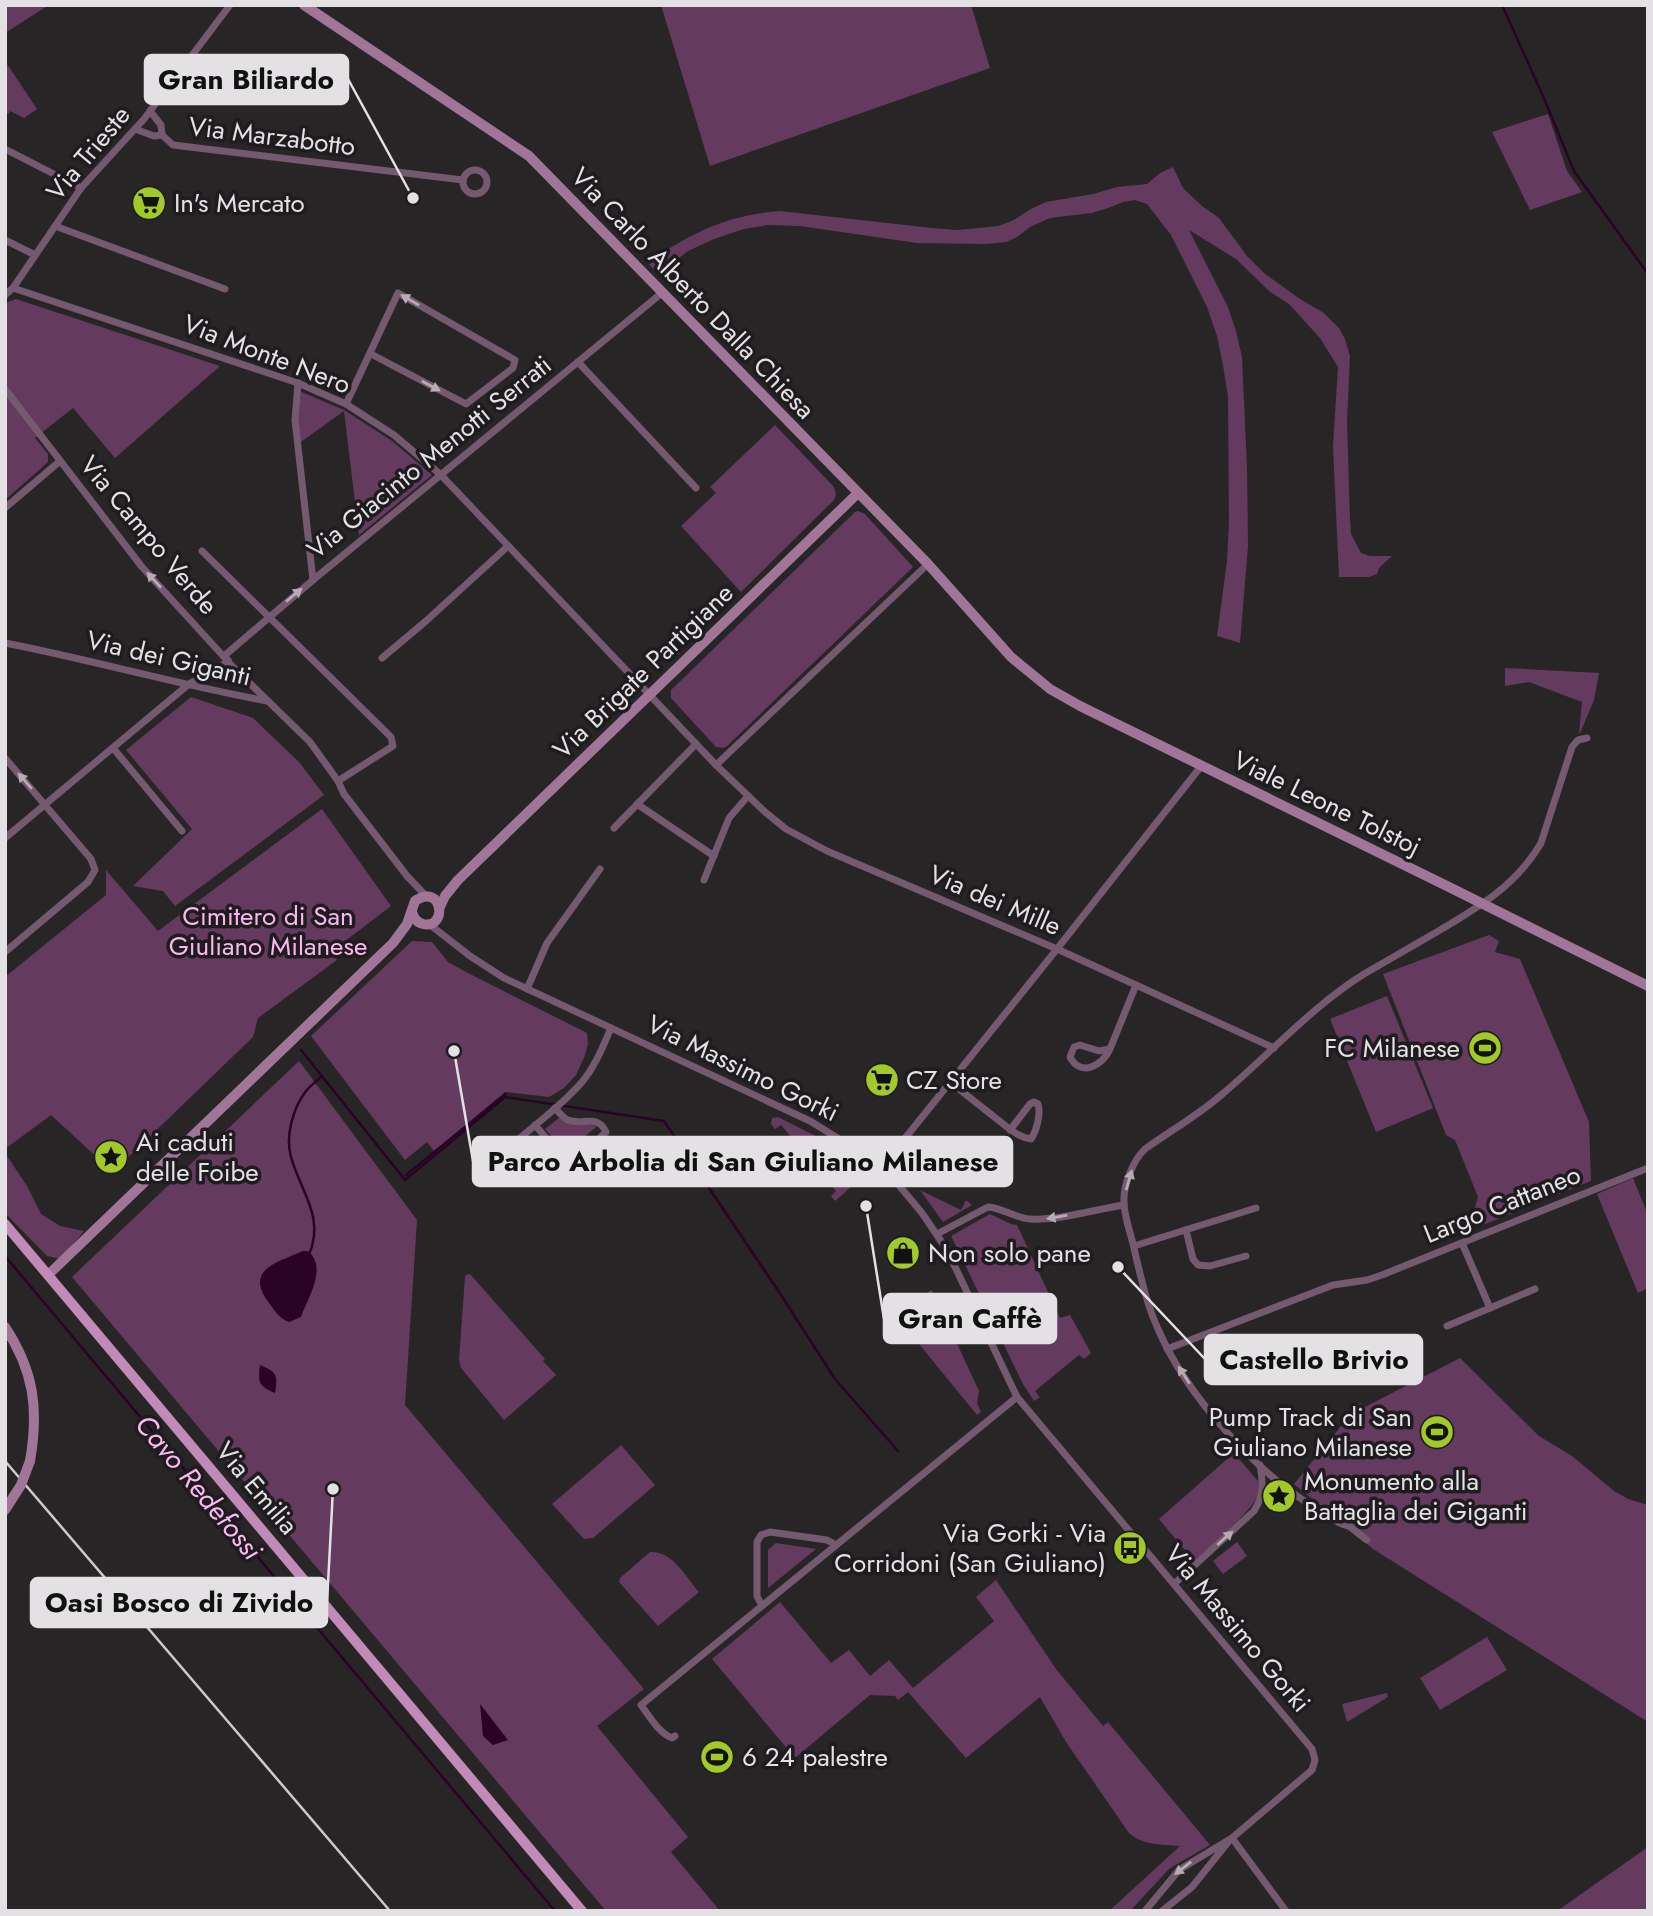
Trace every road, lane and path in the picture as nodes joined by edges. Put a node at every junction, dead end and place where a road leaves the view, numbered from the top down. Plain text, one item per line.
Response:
1 (230, 5) edge
2 (304, 5) edge
3 (310, 5) edge
4 (320, 16) junction
5 (150, 111) junction
6 (135, 129) junction
7 (162, 135) junction
8 (5, 149) edge
9 (463, 180) dead end
10 (81, 188) junction
11 (55, 226) junction
12 (5, 240) edge
13 (35, 256) junction
14 (13, 288) junction
15 (225, 289) dead end
16 (663, 292) junction
17 (5, 295) edge
18 (371, 354) junction
19 (578, 362) junction
20 (298, 383) junction
21 (5, 389) edge
22 (346, 404) junction
23 (60, 461) junction
24 (441, 475) junction
25 (696, 488) dead end
26 (858, 493) junction
27 (5, 508) edge
28 (508, 546) junction
29 (202, 551) dead end
30 (928, 564) junction
31 (313, 580) junction
32 (269, 616) junction
33 (999, 643) joint
34 (7, 645) edge
35 (226, 658) junction
36 (382, 658) dead end
37 (219, 669) junction
38 (189, 684) junction
39 (205, 688) junction
40 (649, 695) junction
41 (267, 701) junction
42 (1587, 738) dead end
43 (696, 744) junction
44 (113, 748) junction
45 (5, 758) edge
46 (716, 765) junction
47 (1202, 765) junction
48 (338, 781) junction
49 (748, 796) junction
50 (46, 804) junction
51 (637, 804) junction
52 (614, 828) dead end
53 (182, 831) dead end
54 (5, 838) edge
55 (714, 856) junction
56 (600, 869) dead end
57 (407, 876) junction
58 (458, 880) junction
59 (704, 880) dead end
60 (428, 897) junction
61 (415, 901) junction
62 (1485, 904) junction
63 (439, 911) junction
64 (412, 912) junction
65 (425, 924) junction
66 (452, 942) junction
67 (393, 943) junction
68 (1057, 949) junction
69 (5, 952) edge
70 (1136, 985) junction
71 (1648, 986) edge
72 (527, 989) junction
73 (611, 1028) junction
74 (1274, 1048) junction
75 (1110, 1049) junction
76 (950, 1082) junction
77 (555, 1108) junction
78 (535, 1125) junction
79 (1010, 1130) junction
80 (520, 1138) dead end
81 (878, 1166) junction
82 (1648, 1168) edge
83 (1124, 1205) junction
84 (1256, 1208) dead end
85 (5, 1224) edge
86 (1186, 1230) junction
87 (937, 1234) junction
88 (1462, 1242) junction
89 (1134, 1246) junction
90 (1246, 1256) dead end
91 (48, 1275) junction
92 (1535, 1289) dead end
93 (1490, 1308) junction
94 (5, 1326) edge
95 (1447, 1326) dead end
96 (1167, 1349) junction
97 (1017, 1397) junction
98 (1260, 1464) junction
99 (5, 1510) edge
100 (1367, 1540) dead end
101 (836, 1545) junction
102 (1174, 1584) junction
103 (762, 1606) junction
104 (675, 1736) dead end
105 (1232, 1838) junction
106 (582, 1911) edge
107 (1145, 1911) edge
108 (1162, 1911) edge
109 (1286, 1911) edge

1 - 5 street, Via Trieste
2 - 4 street, Via Carlo Alberto Dalla Chiesa
3 - 4 street, Via Carlo Alberto Dalla Chiesa
4 - 16 street, Via Carlo Alberto Dalla Chiesa
5 - 6 street, Via Trieste
5 - 7 street
6 - 7 street, Via Marzabotto
6 - 10 street, Via Trieste
7 - 9 street, Via Marzabotto
8 - 10 street
10 - 11 street, Via Trieste
11 - 13 street, Via Trieste
11 - 15 street
12 - 13 street
13 - 14 street, Via Trieste
14 - 17 street, Via Trieste
14 - 20 street, Via Monte Nero
16 - 19 street, Via Giacinto Menotti Serrati
16 - 26 street, Via Carlo Alberto Dalla Chiesa
18 -> 18 street
18 - 22 street
19 - 24 street, Via Giacinto Menotti Serrati
19 - 25 street
20 - 22 street, Via Monte Nero
20 - 31 street
21 - 23 street, Via Campo Verde
22 - 24 street, Via Monte Nero
23 - 27 street
35 -> 23 street, Via Campo Verde
24 - 28 street, Via Monte Nero
24 - 31 street, Via Giacinto Menotti Serrati
26 - 30 street, Via Carlo Alberto Dalla Chiesa
26 - 40 street, Via Brigate Partigiane
28 - 36 street
28 - 40 street, Via Monte Nero
29 - 32 street
30 - 33 street, Via Carlo Alberto Dalla Chiesa
30 - 46 street
32 -> 31 street, Via Giacinto Menotti Serrati
32 - 35 street, Via Giacinto Menotti Serrati
32 - 48 street
33 - 47 street, Viale Leone Tolstoj
34 - 38 street, Via dei Giganti
35 - 37 street, Via Giacinto Menotti Serrati
35 - 41 street, Via Campo Verde
37 - 38 street, Via Giacinto Menotti Serrati
37 - 39 street, Via Giacinto Menotti Serrati
38 - 39 street, Via dei Giganti
38 - 44 street, Via Giacinto Menotti Serrati
39 - 41 street, Via dei Giganti
40 - 43 street, Via dei Mille
40 - 58 street, Via Brigate Partigiane
41 - 48 street, Via dei Giganti
42 - 62 street
43 - 46 street, Via dei Mille
43 - 51 street
44 - 50 street, Via Giacinto Menotti Serrati
44 - 53 street
50 -> 45 street
46 - 49 street, Via dei Mille
47 - 62 street, Viale Leone Tolstoj
47 - 68 street
48 - 57 street, Via dei Giganti
49 - 55 street
49 - 68 street, Via dei Mille
50 - 54 street, Via Giacinto Menotti Serrati
50 - 69 street
51 - 52 street
51 - 55 street
55 - 59 street
56 - 72 street
57 - 60 street, Via dei Giganti
57 - 61 street, Via dei Giganti
58 - 60 street, Via Brigate Partigiane
58 - 63 street, Via Brigate Partigiane
60 - 61 street
60 - 63 street
61 - 64 street
62 - 71 street, Viale Leone Tolstoj
62 - 74 street
63 - 65 street
63 - 66 street, Via Massimo Gorki
64 - 65 street
64 - 67 street
65 - 66 street, Via Massimo Gorki
65 - 67 street
66 - 72 street, Via Massimo Gorki
67 - 91 street
68 - 70 street, Via dei Mille
68 - 76 street
70 - 74 street, Via dei Mille
70 - 75 street
72 - 73 street, Via Massimo Gorki
73 - 77 street
73 - 81 street, Via Massimo Gorki
83 -> 74 street
75 - 75 street
76 - 79 street
76 - 81 street
77 - 78 street
77 - 78 street
78 - 80 street
79 - 79 street
81 - 87 street, Via Massimo Gorki
82 - 88 street, Largo Cattaneo
83 -> 87 street
83 - 89 street
84 - 86 street
85 - 91 main road, Via Emilia
86 - 89 street
86 - 90 street
87 - 97 street, Via Massimo Gorki
88 - 93 street
88 - 96 street, Largo Cattaneo
89 - 96 street
91 - 106 main road, Via Emilia
92 - 93 street
93 - 95 street
94 - 99 street, bridge
98 -> 96 street
97 - 101 street
97 - 102 street, Via Massimo Gorki
98 - 100 street
102 -> 98 street
101 - 103 street
101 - 103 street
102 - 105 street, Via Massimo Gorki
103 - 104 street
105 -> 107 street
105 - 108 street
105 - 109 street

